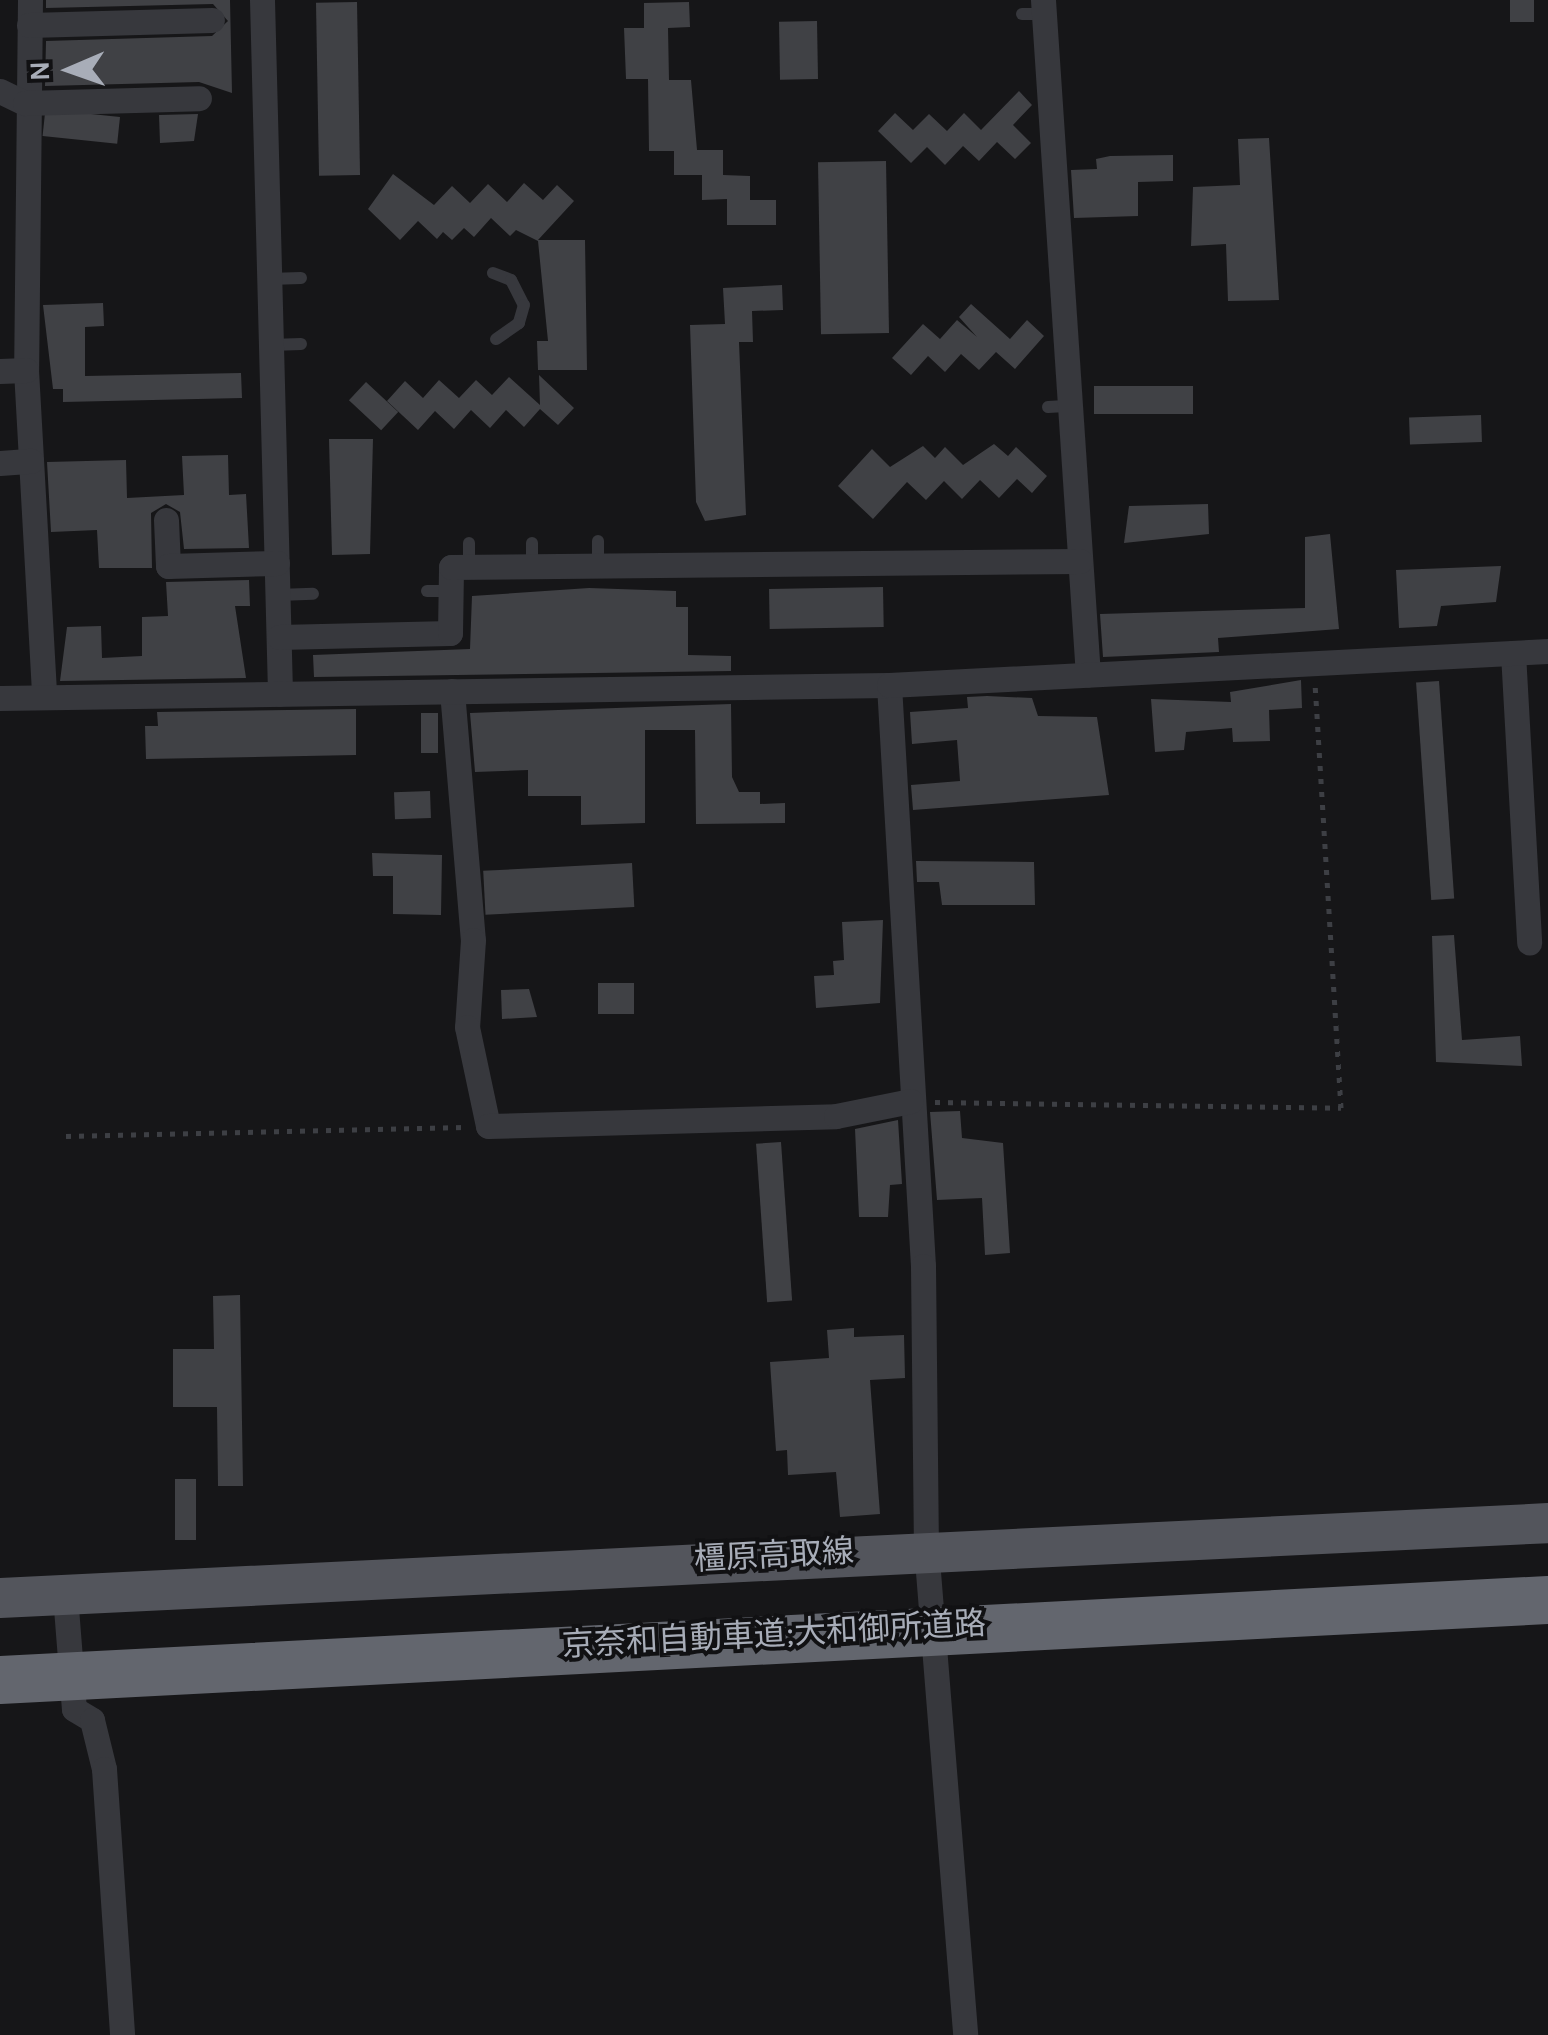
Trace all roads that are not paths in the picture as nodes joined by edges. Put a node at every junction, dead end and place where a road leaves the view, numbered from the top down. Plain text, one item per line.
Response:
1 (262, 0) edge
2 (1037, 9) edge
3 (29, 12) edge
4 (212, 20) dead end
5 (0, 90) edge
6 (199, 98) dead end
7 (25, 103) junction
8 (493, 273) dead end
9 (301, 278) dead end
10 (269, 279) junction
11 (496, 339) dead end
12 (301, 344) dead end
13 (271, 345) junction
14 (26, 370) junction
15 (0, 371) edge
16 (0, 462) edge
17 (31, 462) junction
18 (166, 520) dead end
19 (1080, 561) junction
20 (277, 562) junction
21 (278, 594) junction
22 (313, 594) dead end
23 (279, 637) junction
24 (1548, 652) edge
25 (1513, 653) junction
26 (1088, 675) junction
27 (889, 685) junction
28 (452, 691) junction
29 (280, 694) junction
30 (44, 695) junction
31 (0, 698) edge
32 (1529, 943) dead end
33 (911, 1101) junction
34 (1548, 1524) edge
35 (926, 1547) junction
36 (65, 1595) junction
37 (0, 1598) edge
38 (1548, 1600) edge
39 (0, 1680) edge
40 (122, 2035) edge
41 (964, 2035) edge

1 - 10 street
2 - 19 street
3 - 4 street
3 - 7 street
5 - 7 street
6 - 7 street
7 - 14 street
8 - 11 lane
9 - 10 lane
10 - 13 street
12 - 13 lane
13 - 20 street
14 - 15 street
14 - 17 street
16 - 17 street
17 - 30 street
18 - 20 street
19 - 23 street
19 - 26 street
20 - 21 street
21 - 22 lane
21 - 23 street
23 - 29 street
24 - 25 street
25 - 26 street
25 - 32 street
26 - 27 street
27 - 28 street
27 - 33 street
28 - 29 street
28 - 33 street
29 - 30 street
30 - 31 street
33 - 35 street
34 - 35 main road, 橿原高取線
35 - 36 main road, 橿原高取線
35 - 41 street
36 - 37 main road, 橿原高取線
36 - 40 street
38 - 39 highway, 京奈和自動車道;大和御所道路, bridge

